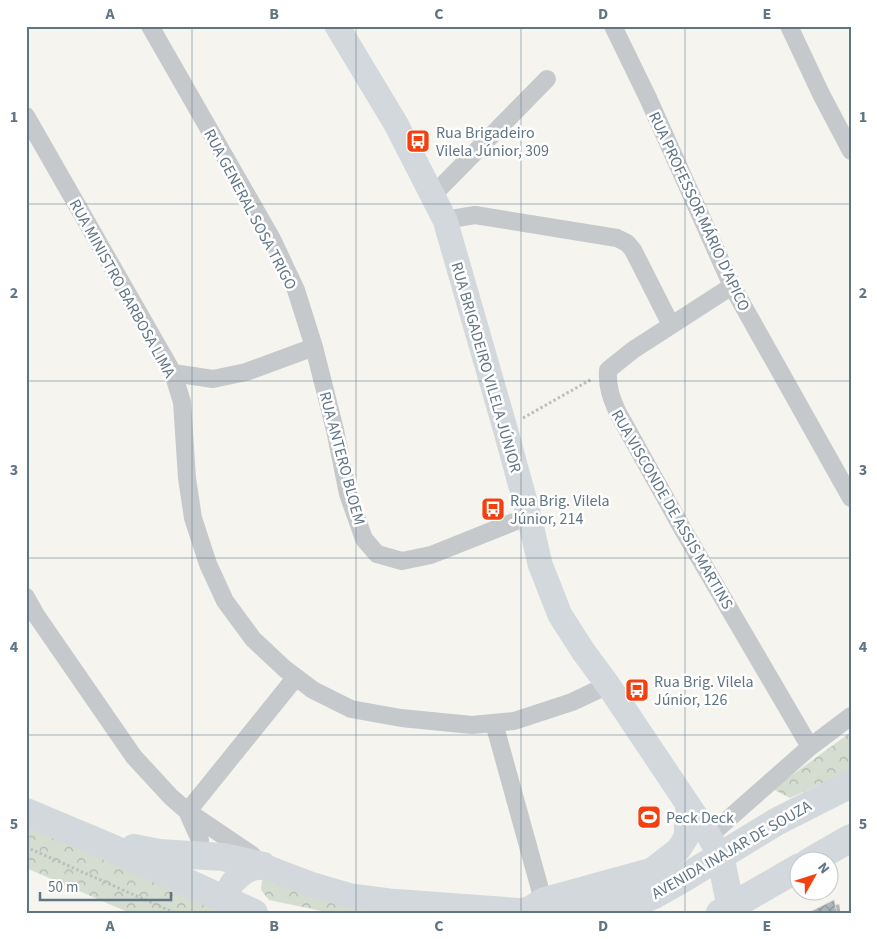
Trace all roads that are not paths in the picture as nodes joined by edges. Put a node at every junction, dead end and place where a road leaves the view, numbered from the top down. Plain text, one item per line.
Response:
1 (150, 26) edge
2 (337, 26) edge
3 (613, 26) edge
4 (789, 26) edge
5 (547, 79) dead end
6 (26, 116) edge
7 (851, 151) edge
8 (433, 195) junction
9 (445, 220) junction
10 (732, 286) junction
11 (671, 325) junction
12 (314, 347) junction
13 (173, 373) junction
14 (851, 498) edge
15 (529, 516) junction
16 (26, 597) edge
17 (296, 677) junction
18 (608, 685) junction
19 (851, 716) edge
20 (494, 723) junction
21 (810, 747) junction
22 (851, 784) edge
23 (688, 804) junction
24 (189, 808) junction
25 (26, 812) edge
26 (851, 838) edge
27 (715, 846) junction
28 (114, 849) junction
29 (826, 852) edge
30 (189, 855) junction
31 (263, 866) junction
32 (790, 873) edge
33 (684, 878) junction
34 (227, 907) edge
35 (544, 909) edge
36 (728, 911) edge
37 (254, 913) edge
38 (611, 913) edge

1 - 12 street, RUA GENERAL SOSA TRIGO
2 - 8 street, RUA BRIGADEIRO VILELA JÚNIOR
3 - 10 street, RUA PROFESSOR MÁRIO D'APICO
4 - 7 street
5 - 8 street
6 - 13 street, RUA MINISTRO BARBOSA LIMA
8 - 9 street, RUA BRIGADEIRO VILELA JÚNIOR
9 - 11 street
9 - 15 street, RUA BRIGADEIRO VILELA JÚNIOR
10 - 11 street
10 - 14 street, RUA PROFESSOR MÁRIO D'APICO
11 - 21 street, RUA VISCONDE DE ASSIS MARTINS
12 - 13 street
12 - 15 street, RUA ANTERO BLOEM
13 - 17 street, RUA MINISTRO BARBOSA LIMA
15 - 18 street, RUA BRIGADEIRO VILELA JÚNIOR
16 - 24 street
17 - 20 street, RUA MINISTRO BARBOSA LIMA
17 - 24 street
18 - 20 street, RUA MINISTRO BARBOSA LIMA
18 - 23 street, RUA BRIGADEIRO VILELA JÚNIOR
19 - 21 street
20 - 35 street
21 - 27 street
22 - 27 main road, AVENIDA INAJAR DE SOUZA
23 - 27 street, RUA BRIGADEIRO VILELA JÚNIOR
23 - 35 street
24 - 30 street
24 - 31 street
25 - 28 main road
26 - 29 main road
27 - 33 main road, AVENIDA INAJAR DE SOUZA
27 - 36 main road
28 - 30 main road
28 - 34 main road
30 - 31 main road
31 - 34 street
31 - 35 street
32 - 36 main road
33 - 35 main road
33 - 38 main road, AVENIDA INAJAR DE SOUZA
34 - 37 main road

